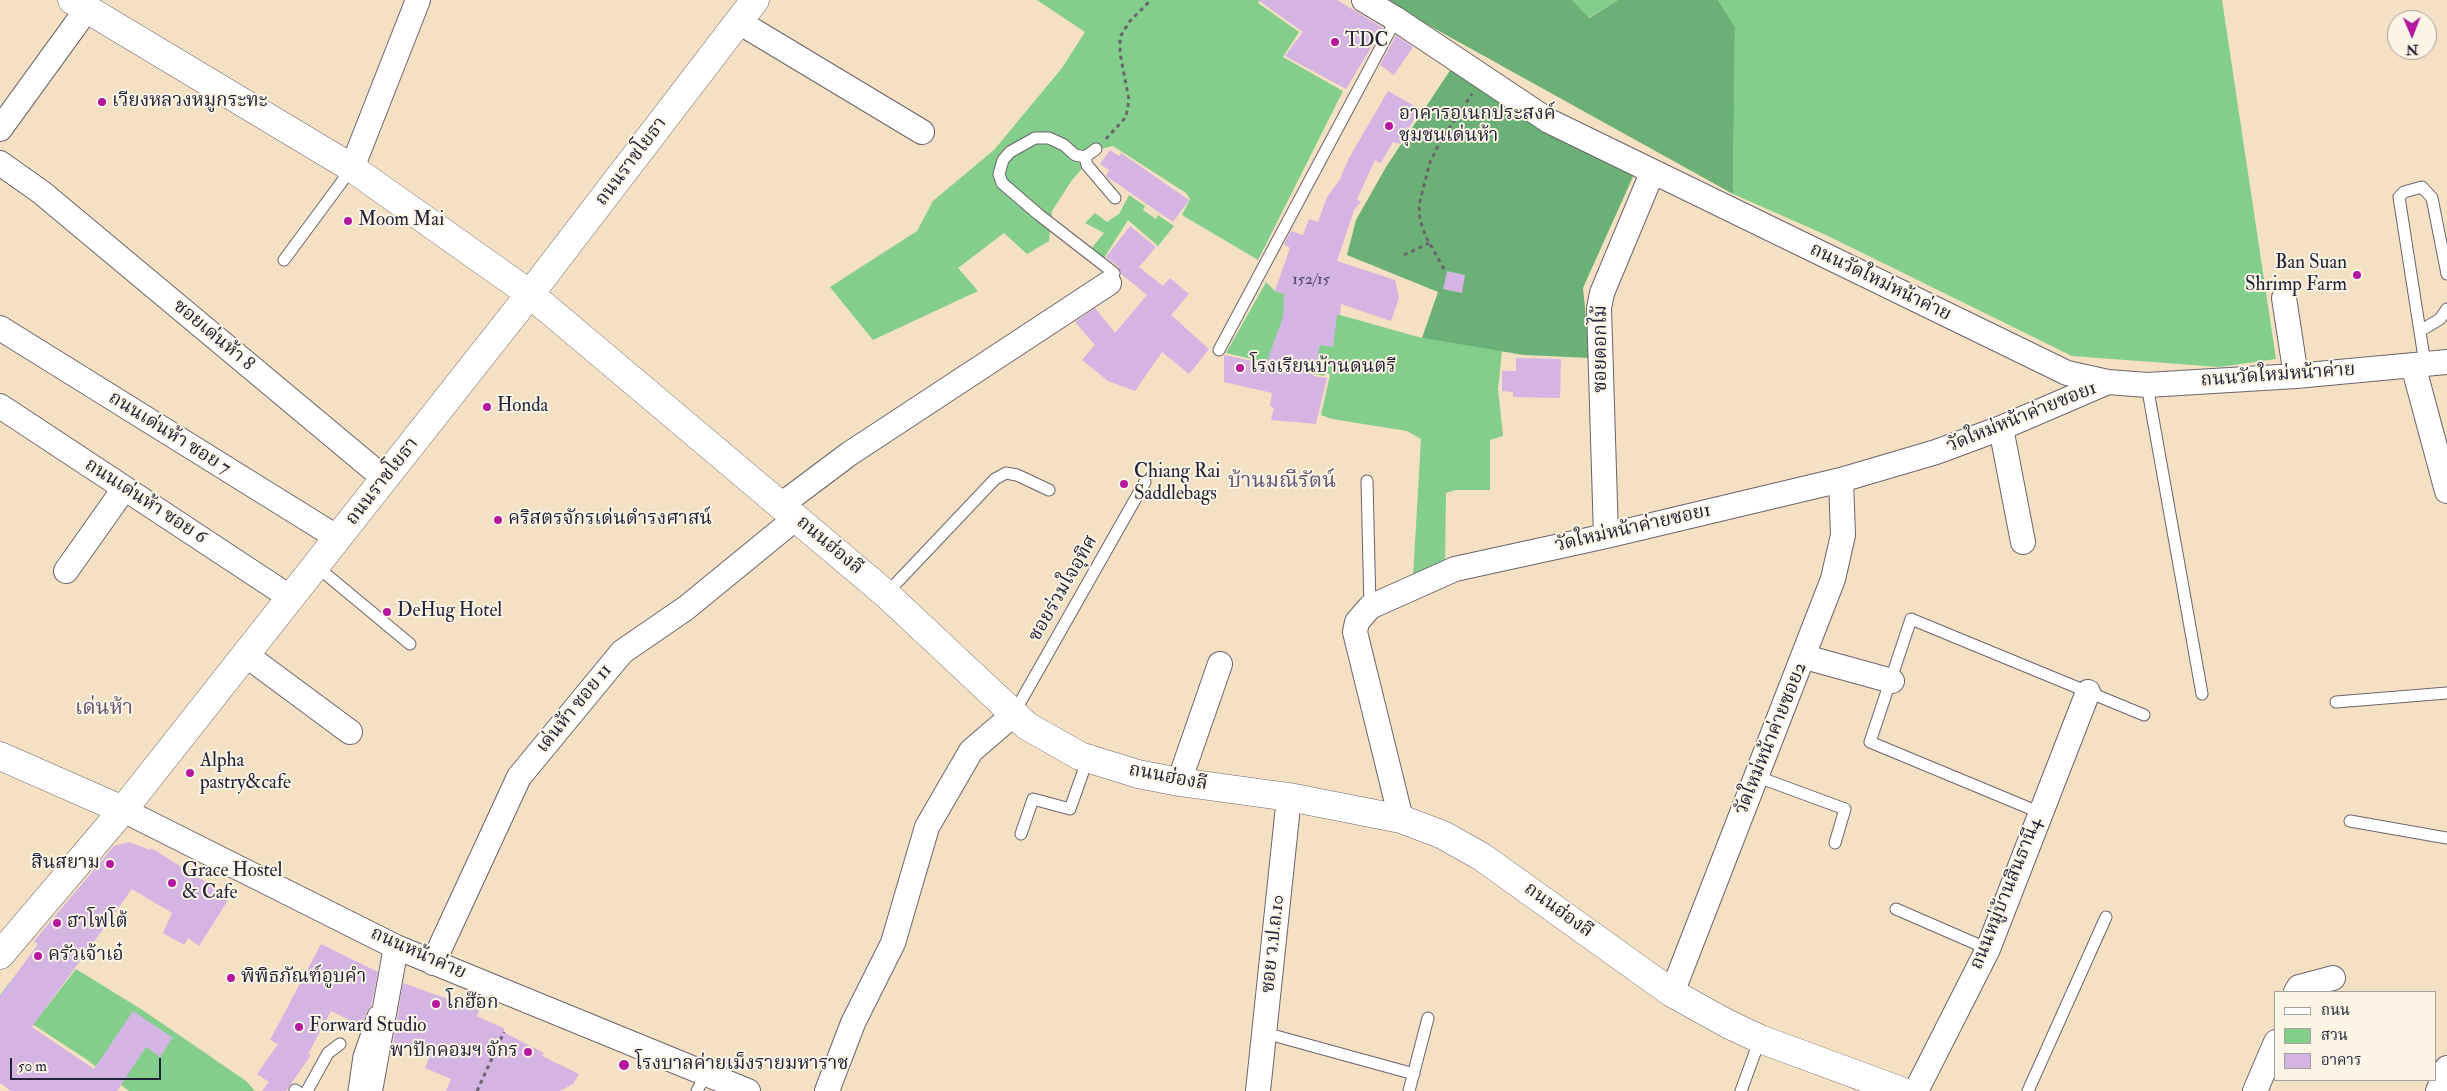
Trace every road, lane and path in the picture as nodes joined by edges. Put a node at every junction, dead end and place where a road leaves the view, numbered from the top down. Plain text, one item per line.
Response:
1 (418, 0) edge
2 (755, 0) edge
3 (1151, 0) edge
4 (1364, 0) edge
5 (80, 5) edge
6 (1396, 19) junction
7 (739, 22) junction
8 (1484, 77) junction
9 (0, 129) edge
10 (922, 132) dead end
11 (1096, 149) joint
12 (1085, 157) junction
13 (0, 163) edge
14 (352, 168) junction
15 (1652, 172) junction
16 (1115, 198) dead end
17 (1429, 243) junction
18 (1404, 255) dead end
19 (284, 260) dead end
20 (1444, 269) dead end
21 (2447, 274) edge
22 (1109, 283) joint
23 (530, 294) junction
24 (2284, 298) dead end
25 (2447, 309) edge
26 (0, 328) edge
27 (2420, 331) junction
28 (1219, 350) dead end
29 (2428, 364) edge
30 (2296, 376) junction
31 (2108, 382) junction
32 (2147, 385) junction
33 (0, 406) edge
34 (2001, 428) junction
35 (2442, 450) edge
36 (384, 480) junction
37 (1841, 480) junction
38 (1367, 481) dead end
39 (1145, 482) dead end
40 (124, 489) junction
41 (1049, 490) dead end
42 (2447, 491) edge
43 (788, 512) junction
44 (1606, 536) junction
45 (338, 538) junction
46 (2023, 542) dead end
47 (316, 566) junction
48 (66, 571) dead end
49 (886, 594) junction
50 (291, 598) junction
51 (1370, 607) junction
52 (410, 644) dead end
53 (246, 655) junction
54 (1805, 657) junction
55 (1220, 664) dead end
56 (1892, 681) junction
57 (2088, 692) junction
58 (2447, 693) edge
59 (2202, 694) dead end
60 (2336, 702) dead end
61 (1014, 714) junction
62 (2144, 715) dead end
63 (350, 732) dead end
64 (0, 756) edge
65 (1088, 758) junction
66 (1758, 777) junction
67 (1179, 782) junction
68 (1289, 797) junction
69 (123, 810) junction
70 (2041, 813) junction
71 (1401, 819) junction
72 (2350, 821) dead end
73 (1021, 834) dead end
74 (2447, 838) edge
75 (1835, 843) dead end
76 (1896, 909) dead end
77 (2106, 917) dead end
78 (396, 947) junction
79 (1988, 949) junction
80 (0, 955) edge
81 (434, 963) junction
82 (2333, 978) dead end
83 (389, 990) junction
84 (2297, 991) edge
85 (1672, 993) junction
86 (1428, 1018) dead end
87 (504, 1032) dead end
88 (1265, 1033) junction
89 (1760, 1039) junction
90 (340, 1044) dead end
91 (2274, 1047) edge
92 (2447, 1068) edge
93 (1414, 1074) junction
94 (701, 1082) edge
95 (300, 1091) edge
96 (354, 1091) edge
97 (370, 1091) edge
98 (477, 1091) edge
99 (748, 1091) edge
100 (827, 1091) edge
101 (1258, 1091) edge
102 (1410, 1091) edge
103 (1741, 1091) edge
104 (1901, 1091) edge
105 (1916, 1091) edge
106 (2028, 1091) edge
107 (2255, 1091) edge
108 (2438, 1091) edge

1 - 14 street
2 - 7 street, ถนนราชโยธา
3 - 11 path
4 - 6 street, ถนนวัดใหม่หน้าค่าย
5 - 9 street
5 - 14 street, ถนนฮ่องลี
6 - 8 street, ถนนวัดใหม่หน้าค่าย
6 - 28 lane
7 - 10 street
7 - 23 street, ถนนราชโยธา
8 - 15 street, ถนนวัดใหม่หน้าค่าย
8 - 17 path
11 - 12 lane
12 - 16 lane
12 - 22 lane
13 - 36 street, ซอยเด่นห้า 8
14 - 19 lane
14 - 23 street, ถนนฮ่องลี
15 - 31 street, ถนนวัดใหม่หน้าค่าย
15 - 44 street, ซอยดอกไม้
17 - 18 path
17 - 20 path
21 - 27 lane
22 - 43 street, เด่นห้า ซอย 11
23 - 36 street, ถนนราชโยธา
23 - 43 street, ถนนฮ่องลี
24 - 30 street
25 - 27 lane
26 - 45 street, ถนนเด่นห้า ซอย 7
27 - 29 lane
29 - 30 street, ถนนวัดใหม่หน้าค่าย
29 - 35 street
30 - 32 street, ถนนวัดใหม่หน้าค่าย
31 - 32 street, ถนนวัดใหม่หน้าค่าย
31 - 34 street, วัดใหม่หน้าค่ายซอย1
32 - 59 lane
33 - 40 street, ถนนเด่นห้า ซอย 6
34 - 37 street, วัดใหม่หน้าค่ายซอย1
34 - 46 street
35 - 42 street
36 - 45 street, ถนนราชโยธา
37 - 44 street, วัดใหม่หน้าค่ายซอย1
37 - 54 street, วัดใหม่หน้าค่ายซอย2
38 - 51 lane
39 - 61 lane, ซอยร่วมใจอุทิศ
40 - 48 street
40 - 50 street, ถนนเด่นห้า ซอย 6
41 - 49 lane
43 - 49 street, ถนนฮ่องลี
43 - 81 street, เด่นห้า ซอย 11
44 - 51 street, วัดใหม่หน้าค่ายซอย1
45 - 47 street, ถนนราชโยธา
47 - 50 street, ถนนราชโยธา
47 - 52 lane
49 - 61 street, ถนนฮ่องลี
50 - 53 street, ถนนราชโยธา
51 - 71 street
53 - 63 street
53 - 69 street, ถนนราชโยธา
54 - 56 street
54 - 66 street, วัดใหม่หน้าค่ายซอย2
55 - 67 street
56 - 57 lane
56 - 70 lane
57 - 62 lane
57 - 70 street, ถนนหมู่บ้านสินธานี4
58 - 60 lane
61 - 65 street, ถนนฮ่องลี
61 - 100 street
64 - 69 street
65 - 67 street, ถนนฮ่องลี
65 - 73 lane
66 - 75 lane
66 - 85 street, วัดใหม่หน้าค่ายซอย2
67 - 68 street, ถนนฮ่องลี
68 - 71 street, ถนนฮ่องลี
68 - 88 street, ซอย ว.ป.ถ.10
69 - 78 street, ถนนหน้าค่าย
69 - 80 street, ถนนราชโยธา
70 - 79 street, ถนนหมู่บ้านสินธานี4
71 - 85 street, ถนนฮ่องลี
72 - 74 lane
76 - 79 lane
77 - 106 lane
78 - 81 street, ถนนหน้าค่าย
78 - 83 street
79 - 105 street, ถนนหมู่บ้านสินธานี4
81 - 94 street, ถนนหน้าค่าย
82 - 84 street
83 - 96 lane
83 - 97 street
85 - 89 street, ถนนฮ่องลี
86 - 93 lane
87 - 98 path
88 - 93 lane
88 - 101 street, ซอย ว.ป.ถ.10
89 - 103 lane
89 - 104 street, ถนนฮ่องลี
90 - 95 lane
91 - 107 street
92 - 108 street
93 - 102 lane
94 - 99 street, ถนนหน้าค่าย

